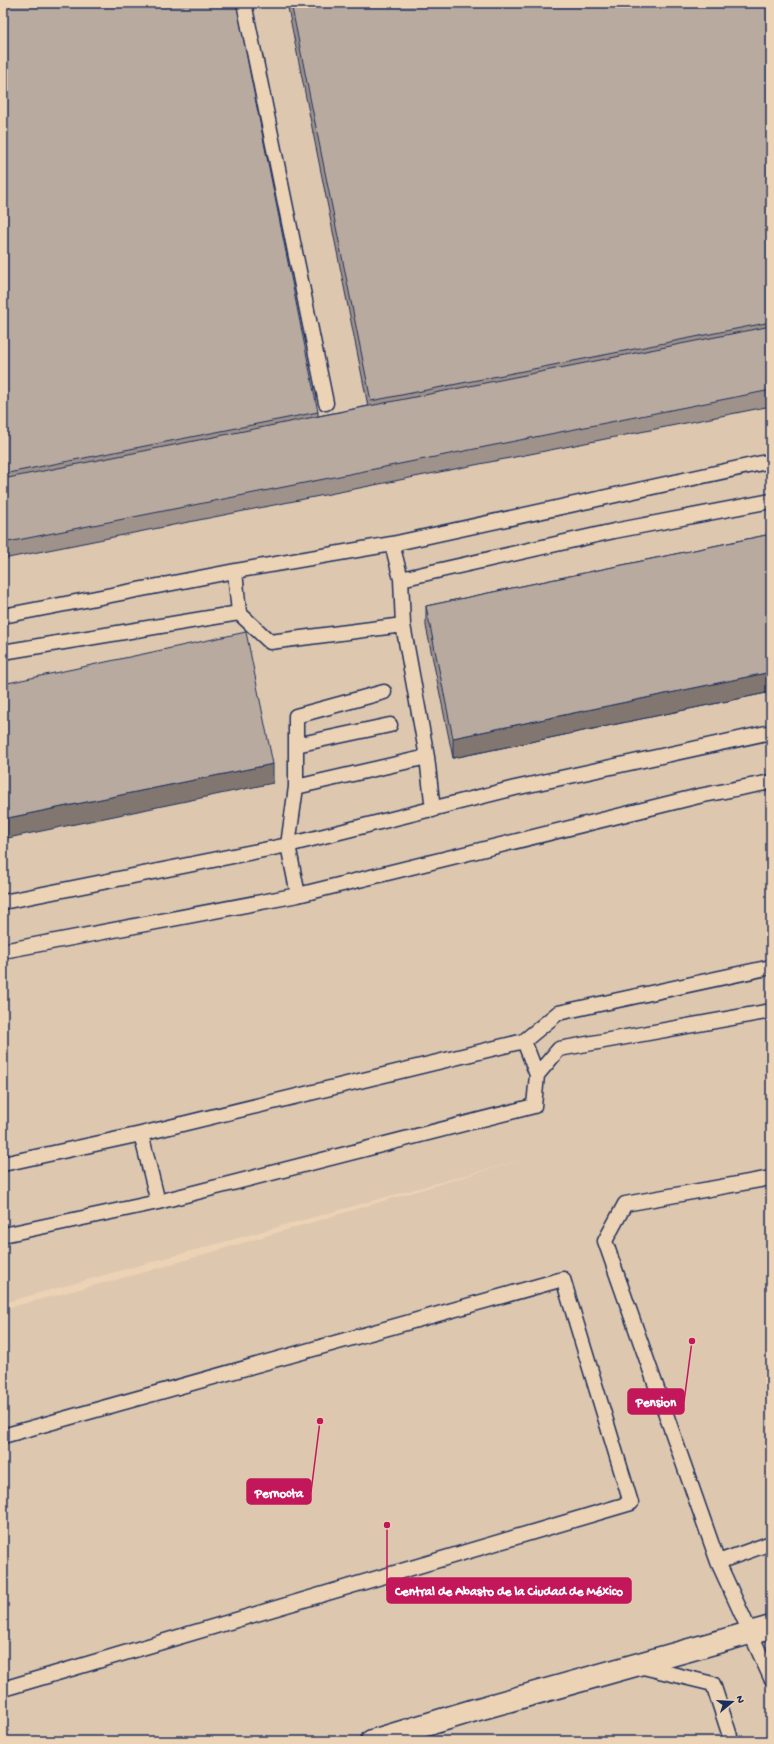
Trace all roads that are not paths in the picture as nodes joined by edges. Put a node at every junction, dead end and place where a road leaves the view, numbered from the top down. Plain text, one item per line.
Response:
1 (244, 3) edge
2 (326, 403) dead end
3 (771, 461) edge
4 (771, 501) edge
5 (392, 544) junction
6 (235, 571) junction
7 (401, 579) junction
8 (240, 613) junction
9 (3, 616) edge
10 (403, 625) junction
11 (3, 652) edge
12 (384, 692) dead end
13 (390, 725) dead end
14 (771, 732) edge
15 (296, 745) junction
16 (427, 756) junction
17 (771, 782) edge
18 (296, 787) junction
19 (433, 810) junction
20 (288, 845) junction
21 (298, 895) junction
22 (3, 902) edge
23 (3, 951) edge
24 (771, 967) edge
25 (771, 1011) edge
26 (524, 1041) junction
27 (537, 1075) junction
28 (141, 1134) junction
29 (3, 1164) edge
30 (771, 1178) edge
31 (158, 1202) junction
32 (3, 1235) edge
33 (3, 1436) edge
34 (771, 1543) edge
35 (718, 1562) junction
36 (761, 1630) edge
37 (634, 1665) junction
38 (771, 1678) edge
39 (3, 1689) edge
40 (372, 1741) edge
41 (727, 1741) edge

1 - 2 lane
3 - 5 lane
4 - 7 lane
5 - 6 lane
5 - 7 lane
6 - 8 lane
6 - 9 lane
7 - 10 lane
8 - 10 lane
8 - 11 lane
10 - 16 lane
12 - 15 lane
13 - 15 lane
14 - 19 lane
15 - 18 lane
16 - 18 lane
16 - 19 lane
17 - 21 lane
18 - 20 lane
19 - 20 lane
20 - 21 lane
20 - 22 lane
21 - 23 lane
24 - 26 lane
25 - 27 lane
26 - 27 lane
26 - 28 lane
27 - 31 lane
28 - 29 lane
28 - 31 lane
30 - 35 lane
31 - 32 lane
33 - 39 lane
34 - 35 lane
35 - 36 lane
36 - 37 street
36 - 38 lane
37 - 40 street
37 - 41 lane

